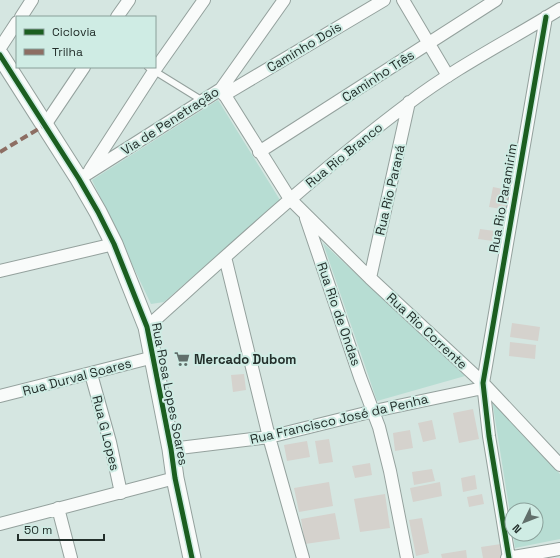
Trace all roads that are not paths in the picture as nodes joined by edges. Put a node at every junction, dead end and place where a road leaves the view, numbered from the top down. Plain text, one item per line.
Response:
1 (32, 0) edge
2 (129, 0) edge
3 (204, 0) edge
4 (284, 0) edge
5 (384, 0) edge
6 (403, 0) edge
7 (496, 0) edge
8 (560, 9) edge
9 (22, 16) edge
10 (118, 16) edge
11 (546, 17) junction
12 (16, 24) edge
13 (429, 43) junction
14 (0, 48) edge
15 (0, 55) edge
16 (156, 62) edge
17 (83, 68) edge
18 (151, 69) edge
19 (448, 76) junction
20 (223, 92) junction
21 (203, 101) junction
22 (409, 102) junction
23 (45, 125) junction
24 (259, 152) junction
25 (84, 176) junction
26 (290, 199) junction
27 (306, 216) junction
28 (114, 244) junction
29 (225, 257) junction
30 (0, 271) edge
31 (370, 278) junction
32 (148, 327) junction
33 (154, 356) junction
34 (90, 374) junction
35 (483, 386) junction
36 (0, 396) edge
37 (374, 411) junction
38 (269, 437) junction
39 (171, 449) junction
40 (560, 465) edge
41 (175, 478) junction
42 (121, 493) junction
43 (58, 508) junction
44 (0, 524) edge
45 (560, 549) edge
46 (71, 558) edge
47 (192, 558) edge
48 (303, 558) edge
49 (407, 558) edge
50 (509, 558) edge

1 - 9 street
2 - 10 street
3 - 16 street, Via de Penetração
4 - 20 street, Via de Penetração
5 - 20 street, Caminho Dois
6 - 13 street
7 - 13 street, Caminho Três
8 - 11 street, Rua Rio Branco
11 - 19 street, Rua Rio Branco
11 - 35 street, Rua Rio Paramirim
12 - 14 street
13 - 19 street
13 - 24 street, Caminho Três
15 - 23 street, Rua Rosa Lopes Soares
17 - 23 street
18 - 21 lane
18 - 25 street, Via de Penetração
19 - 22 street, Rua Rio Branco
20 - 21 street, Via de Penetração
20 - 24 street, Rua Rio Corrente
21 - 25 street, Via de Penetração
22 - 26 street, Rua Rio Branco
22 - 31 street, Rua Rio Paraná
23 - 25 street, Rua Rosa Lopes Soares
24 - 26 street, Rua Rio Corrente
25 - 28 street, Rua Rosa Lopes Soares
26 - 27 street, Rua Rio Corrente
26 - 29 street, Rua Rio Branco
27 - 31 street, Rua Rio Corrente
27 - 37 street, Rua Rio de Ondas
28 - 30 street
28 - 32 street, Rua Rosa Lopes Soares
29 - 32 street, Rua Rio Branco
29 - 38 street
31 - 35 street, Rua Rio Corrente
32 - 33 street, Rua Rosa Lopes Soares
33 - 34 street, Rua Durval Soares
33 - 39 street, Rua Rosa Lopes Soares
34 - 36 street, Rua Durval Soares
34 - 42 street, Rua G Lopes
35 - 37 street, Rua Francisco José da Penha
35 - 40 street, Rua Rio Corrente
35 - 50 street, Rua Rio Paramirim
37 - 38 street, Rua Francisco José da Penha
37 - 49 street, Rua Rio de Ondas
38 - 39 street, Rua Francisco José da Penha
38 - 48 street
39 - 41 street, Rua Rosa Lopes Soares
41 - 42 street
41 - 47 street, Rua Rosa Lopes Soares
42 - 43 street
43 - 44 street
43 - 46 street
45 - 50 street

